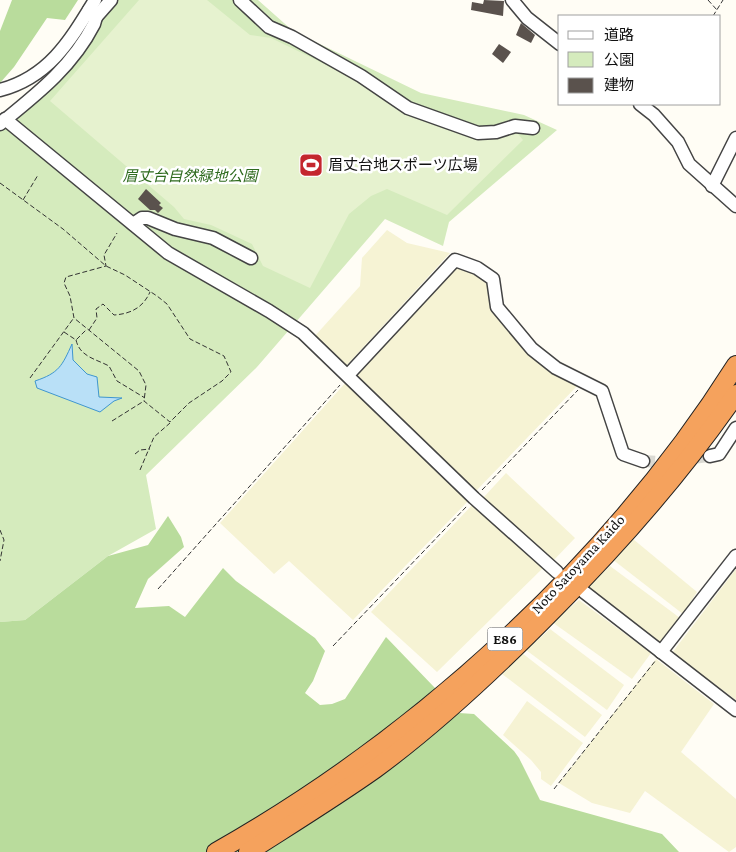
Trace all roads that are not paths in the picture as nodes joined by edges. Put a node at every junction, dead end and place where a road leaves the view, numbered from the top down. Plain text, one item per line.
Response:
1 (111, 0) edge
2 (240, 0) edge
3 (512, 0) edge
4 (93, 9) edge
5 (558, 42) edge
6 (0, 90) edge
7 (641, 105) edge
8 (3, 122) edge
9 (532, 128) dead end
10 (736, 138) edge
11 (712, 186) junction
12 (736, 206) edge
13 (133, 224) junction
14 (251, 258) dead end
15 (736, 365) edge
16 (348, 375) junction
17 (736, 394) edge
18 (736, 428) edge
19 (710, 456) tunnel mouth
20 (644, 461) tunnel mouth
21 (736, 556) edge
22 (557, 572) dead end
23 (584, 592) dead end
24 (662, 652) junction
25 (736, 710) edge
26 (216, 852) edge
27 (248, 852) edge

1 - 4 street
2 - 9 street
3 - 5 street
4 - 6 street
4 - 8 street
7 - 11 street
8 - 13 street
10 - 11 street
11 - 12 street
13 - 14 street
13 - 16 street
15 - 26 highway, Noto Satoyama Kaido / E86
16 - 20 street
16 - 22 street
17 - 27 highway, Noto Satoyama Kaido / E86
18 - 19 street
21 - 24 street
23 - 24 street
24 - 25 street

